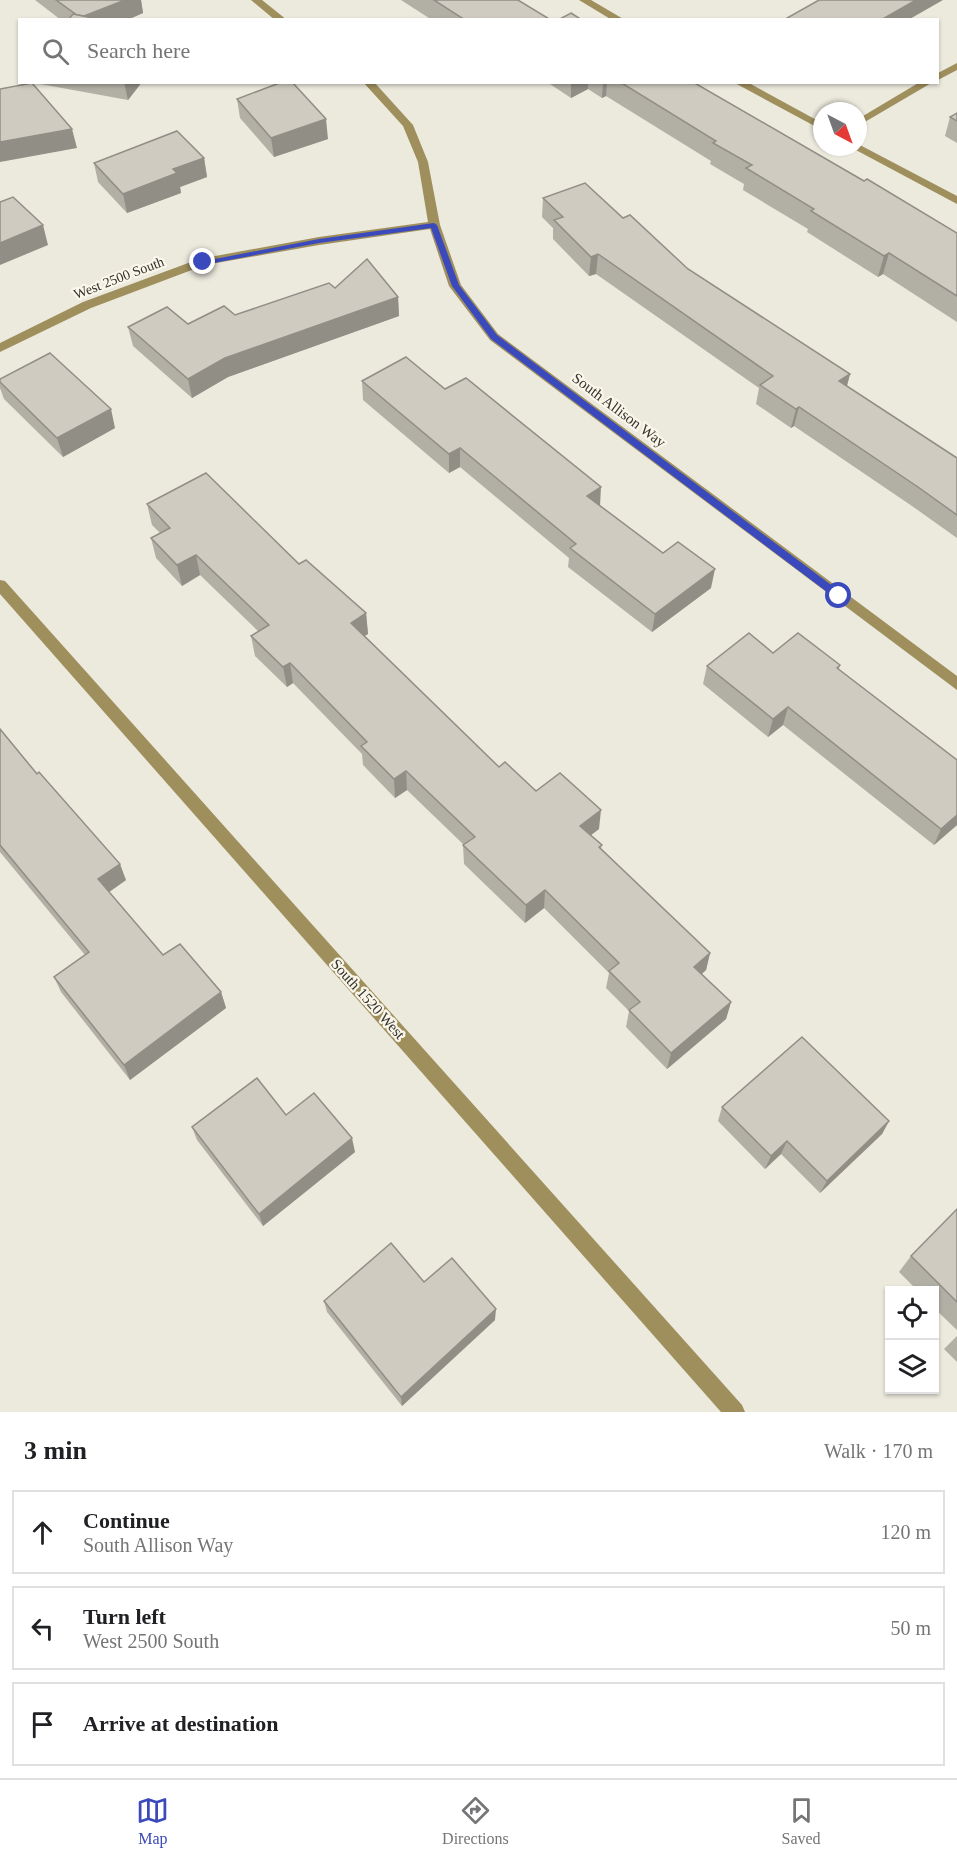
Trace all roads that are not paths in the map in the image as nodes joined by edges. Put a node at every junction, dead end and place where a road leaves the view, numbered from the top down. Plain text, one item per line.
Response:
1 (256, 0) edge
2 (584, 0) edge
3 (279, 18) edge
4 (616, 18) edge
5 (957, 66) edge
6 (939, 76) edge
7 (370, 84) edge
8 (742, 84) edge
9 (925, 84) edge
10 (867, 118) edge
11 (813, 122) edge
12 (867, 152) edge
13 (957, 201) edge
14 (434, 225) junction
15 (0, 348) edge
16 (0, 585) edge
17 (957, 684) edge
18 (735, 1412) edge

1 - 3 street
2 - 4 street
5 - 6 street
7 - 14 street, South Allison Way
8 - 11 street
9 - 10 street
12 - 13 street
14 - 15 street, West 2500 South
14 - 17 street, South Allison Way
16 - 18 street, South 1520 West

